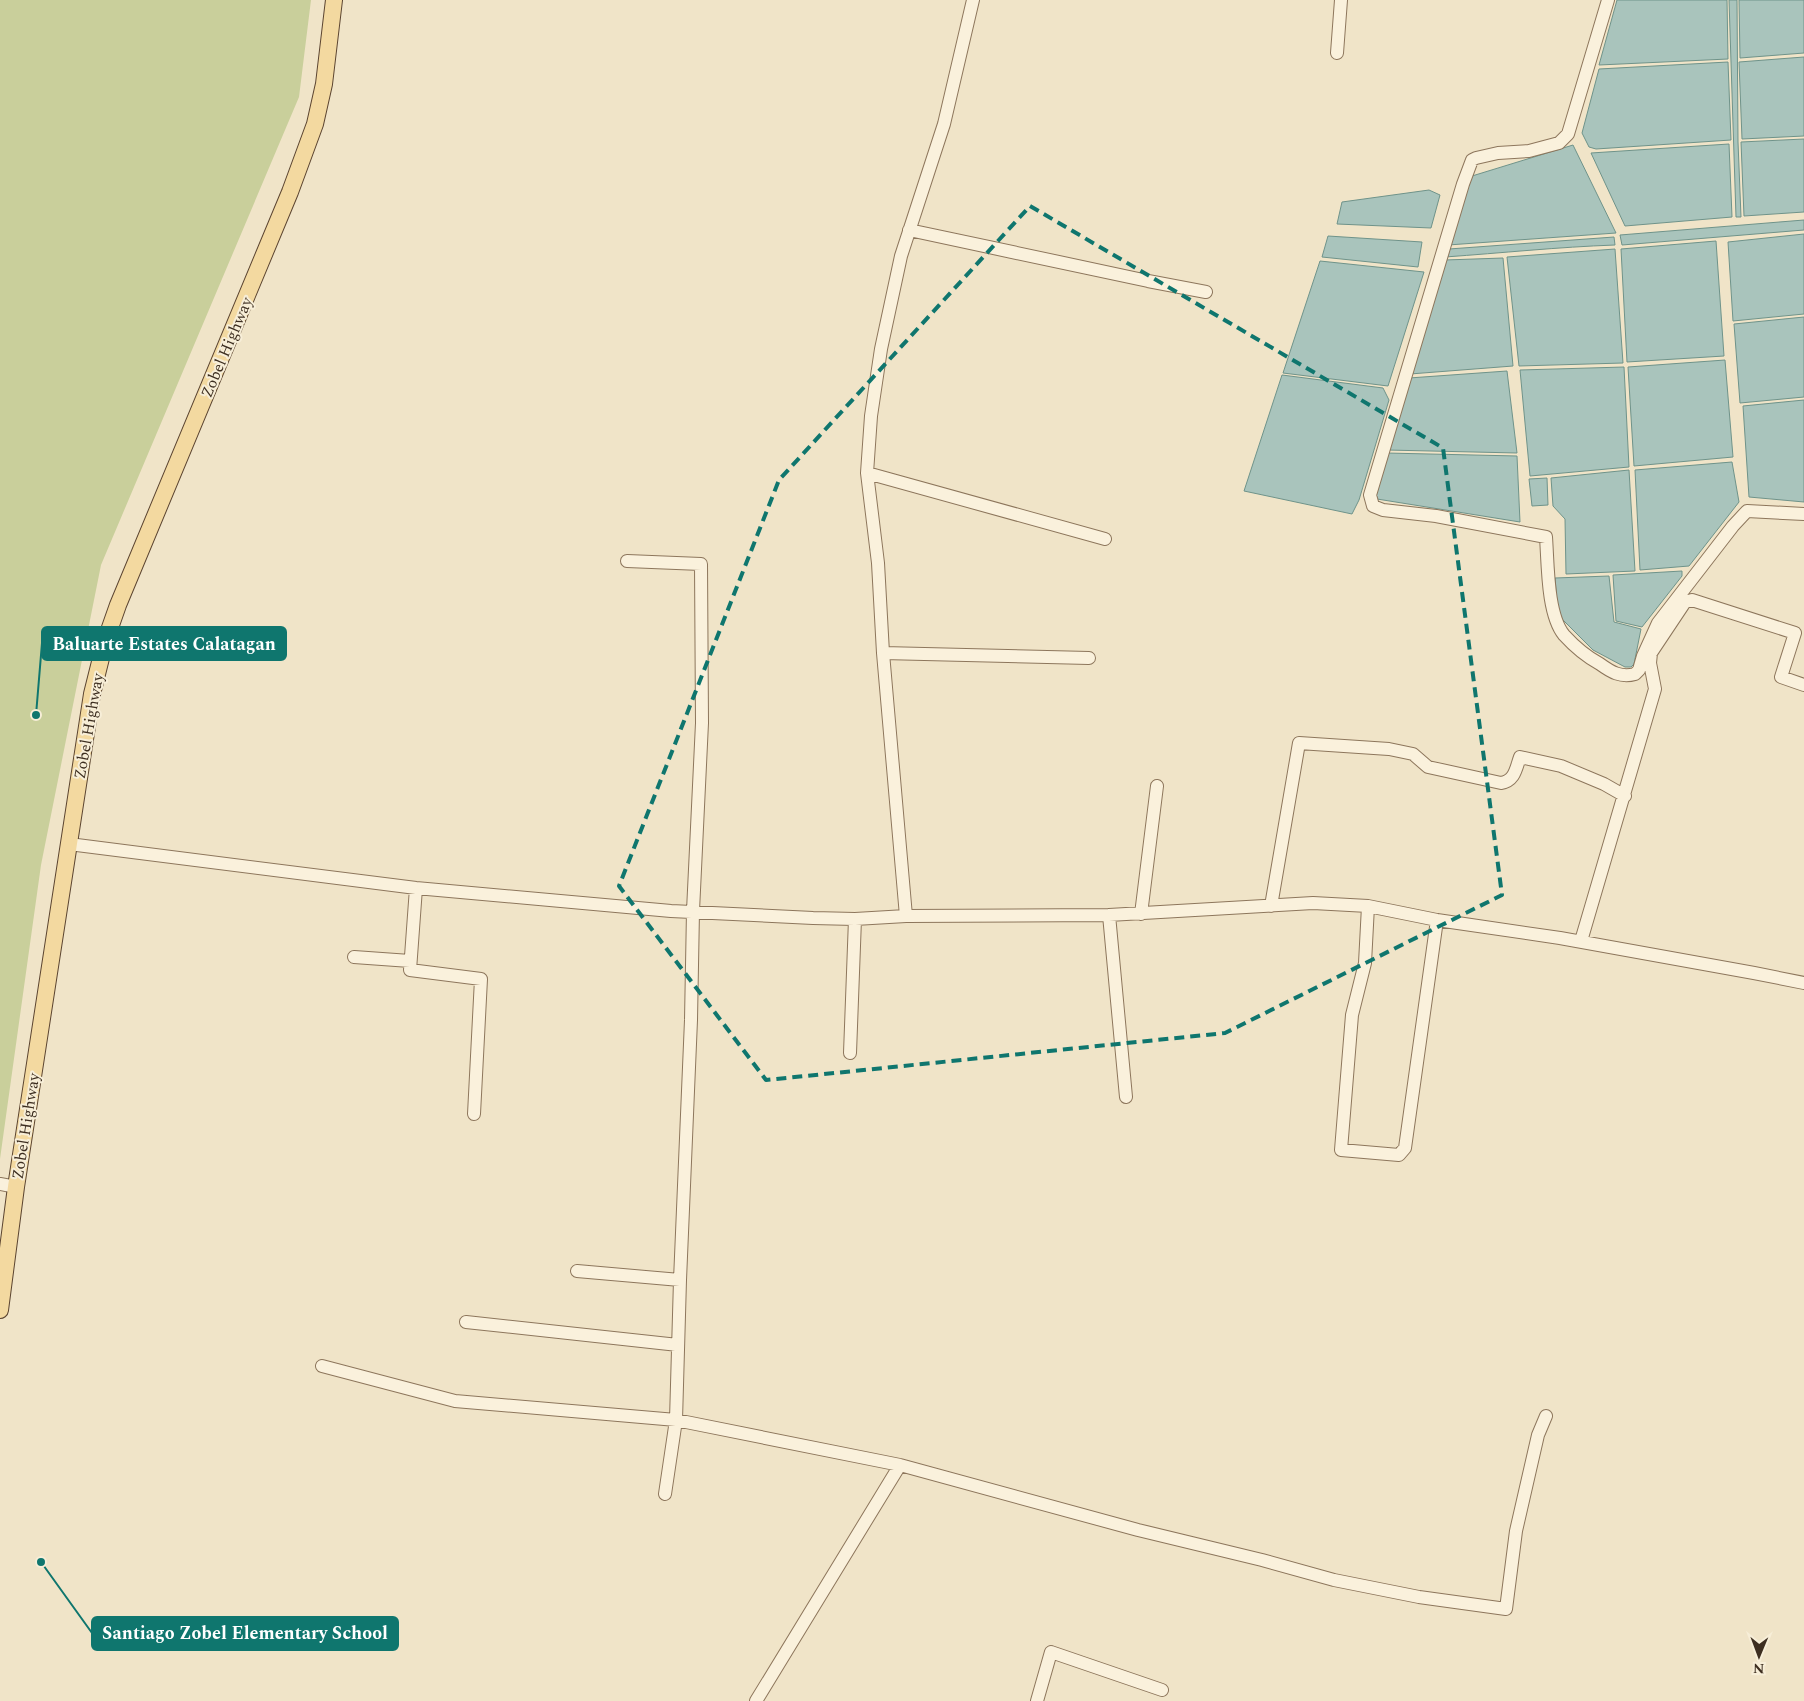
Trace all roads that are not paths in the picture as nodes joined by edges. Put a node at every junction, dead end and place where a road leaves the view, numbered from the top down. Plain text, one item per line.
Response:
1 (334, 0) edge
2 (974, 0) edge
3 (1341, 0) edge
4 (1608, 0) edge
5 (1337, 53) dead end
6 (909, 230) junction
7 (1206, 292) dead end
8 (867, 472) junction
9 (1804, 514) edge
10 (1105, 539) dead end
11 (627, 561) dead end
12 (883, 653) junction
13 (1090, 658) dead end
14 (1804, 685) edge
15 (1157, 786) dead end
16 (1625, 796) junction
17 (69, 844) junction
18 (416, 888) junction
19 (1270, 906) junction
20 (1368, 906) junction
21 (693, 911) junction
22 (1141, 914) junction
23 (1109, 915) junction
24 (906, 916) junction
25 (855, 919) junction
26 (1436, 920) junction
27 (1581, 942) junction
28 (354, 957) dead end
29 (410, 961) junction
30 (1804, 984) edge
31 (850, 1053) dead end
32 (1126, 1097) dead end
33 (474, 1114) dead end
34 (8, 1186) edge
35 (577, 1271) dead end
36 (680, 1280) junction
37 (0, 1310) edge
38 (466, 1322) dead end
39 (678, 1345) junction
40 (322, 1366) dead end
41 (1546, 1416) dead end
42 (676, 1420) junction
43 (900, 1465) junction
44 (665, 1494) dead end
45 (1162, 1690) dead end
46 (756, 1701) edge
47 (1037, 1701) edge

1 - 17 main road, Zobel Highway
2 - 6 street
3 - 5 street
4 - 9 street
6 - 7 street
6 - 8 street
8 - 10 street
8 - 12 street
11 - 21 street
12 - 13 street
12 - 24 street
14 - 16 street
15 - 22 street
16 - 19 street
16 - 27 street
17 - 18 street
17 - 34 main road, Zobel Highway
18 - 21 street
18 - 29 street
19 - 20 street
19 - 22 street
20 - 26 street
20 - 26 street
21 - 25 street
21 - 36 street
22 - 23 street
23 - 24 street
23 - 32 street
24 - 25 street
25 - 31 street
26 - 27 street
27 - 30 street
28 - 29 street
29 - 33 street
34 - 37 main road, Zobel Highway
35 - 36 street
36 - 39 street
38 - 39 street
39 - 42 street
40 - 42 street
41 - 43 street
42 - 43 street
42 - 44 street
43 - 46 street
45 - 47 street

